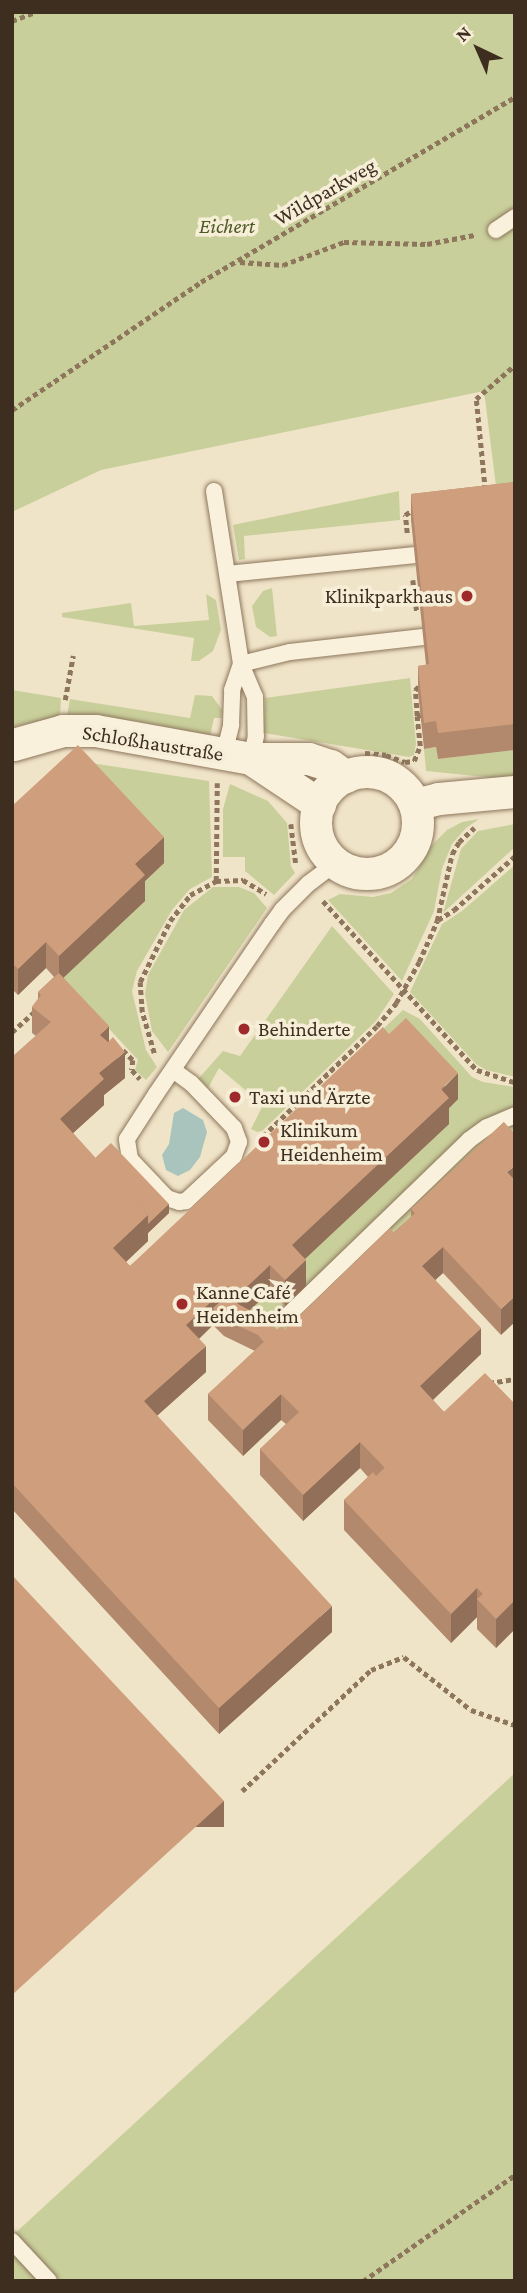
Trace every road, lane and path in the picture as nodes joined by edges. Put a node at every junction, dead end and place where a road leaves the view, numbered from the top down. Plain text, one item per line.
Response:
1 (36, 12) edge
2 (12, 21) edge
3 (515, 97) edge
4 (515, 217) edge
5 (496, 230) joint
6 (238, 261) junction
7 (515, 365) edge
8 (12, 410) edge
9 (214, 491) dead end
10 (486, 500) edge
11 (422, 508) edge
12 (412, 555) junction
13 (228, 574) junction
14 (421, 637) junction
15 (74, 656) dead end
16 (241, 664) junction
17 (418, 716) edge
18 (62, 731) junction
19 (13, 750) edge
20 (231, 763) junction
21 (346, 777) junction
22 (515, 792) edge
23 (320, 805) junction
24 (415, 805) junction
25 (286, 814) dead end
26 (479, 825) dead end
27 (515, 856) edge
28 (337, 863) junction
29 (216, 881) junction
30 (308, 884) junction
31 (282, 910) junction
32 (437, 920) junction
33 (403, 991) junction
34 (40, 1006) edge
35 (12, 1032) edge
36 (113, 1040) edge
37 (173, 1070) junction
38 (515, 1082) edge
39 (156, 1094) junction
40 (515, 1115) edge
41 (239, 1142) junction
42 (286, 1317) dead end
43 (515, 1379) edge
44 (482, 1386) edge
45 (515, 1725) edge
46 (243, 1791) dead end
47 (515, 2175) edge
48 (12, 2241) edge
49 (49, 2281) edge
50 (363, 2281) edge

1 - 2 path
3 - 6 path, Wildparkweg
4 - 5 lane
5 - 6 path
6 - 8 path, Wildparkweg
7 - 10 path
9 - 13 lane
11 - 12 path
12 - 13 lane
12 - 14 path
13 - 16 lane
14 - 16 lane
14 - 17 path
15 - 18 path
16 - 20 lane
16 - 20 lane
18 - 19 street, Schloßhaustraße
18 - 20 street, Schloßhaustraße
20 - 21 street, Schloßhaustraße
20 - 23 street, Schloßhaustraße
20 - 29 path
21 - 23 street
21 - 24 street
22 - 24 street
23 - 28 street
24 - 28 street
25 - 30 path
26 - 32 path
27 - 32 path
28 - 30 lane
29 - 31 path
29 - 37 path
30 - 31 lane
30 - 33 path
31 - 37 lane
32 - 33 path
33 - 38 path
33 - 41 path
34 - 35 path
36 - 39 path
37 - 39 lane
37 - 41 lane
39 - 41 lane
40 - 42 lane
43 - 44 path
45 - 46 path
47 - 50 path
48 - 49 lane

